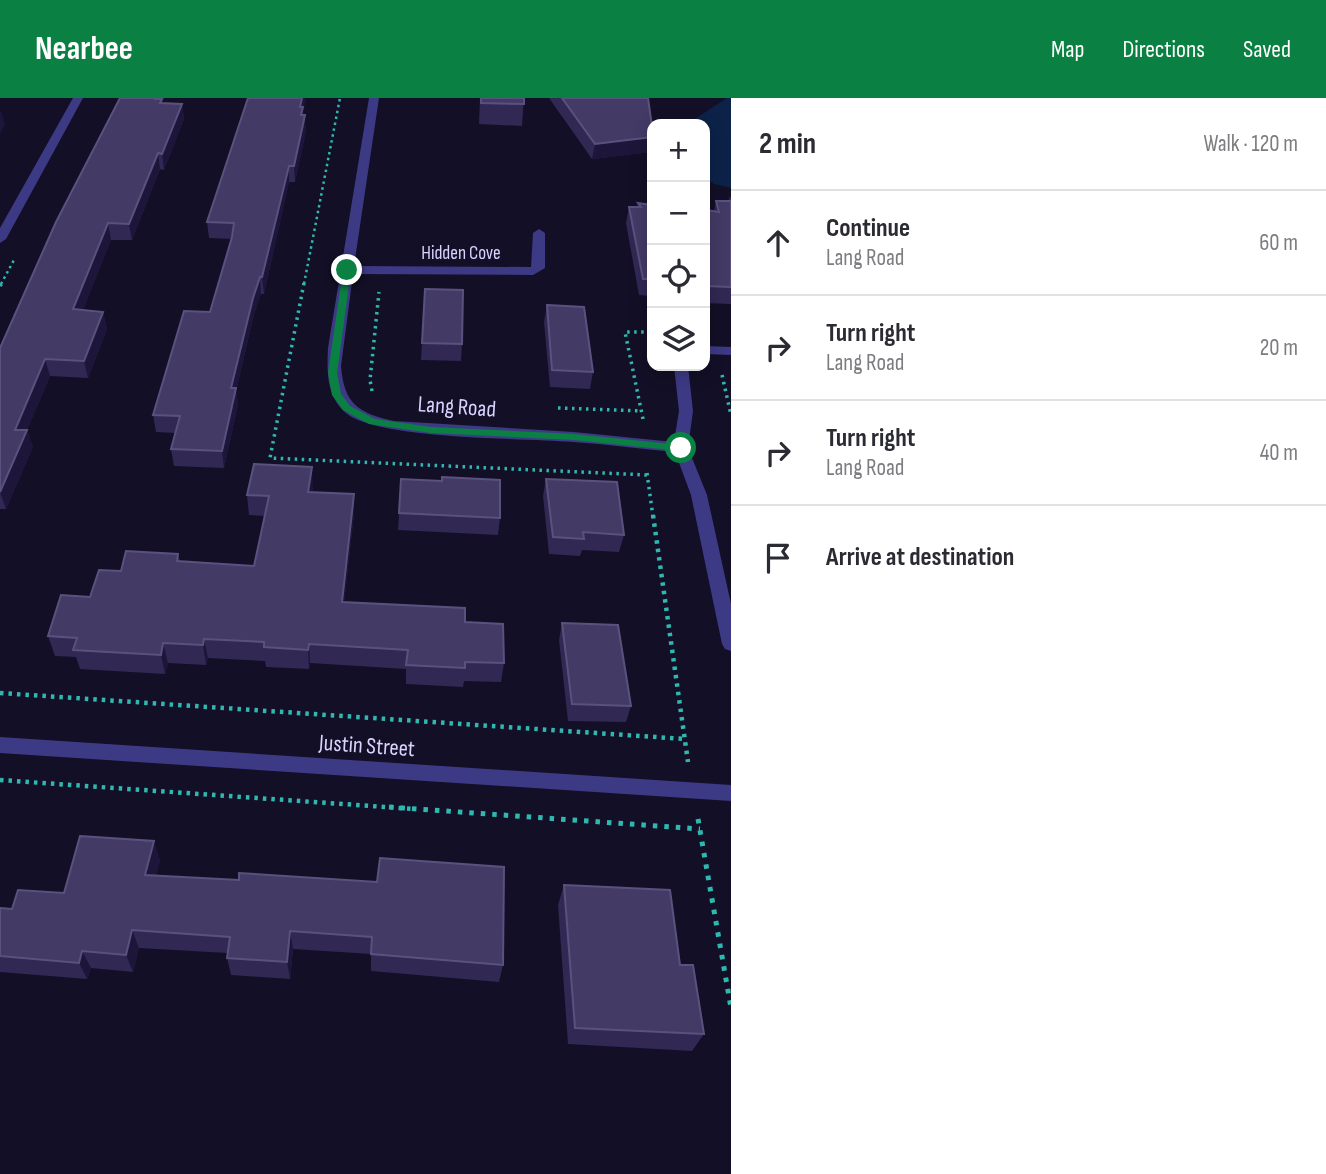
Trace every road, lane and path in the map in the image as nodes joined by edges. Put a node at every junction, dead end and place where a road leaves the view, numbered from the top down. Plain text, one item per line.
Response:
1 (78, 98) edge
2 (341, 98) edge
3 (374, 98) edge
4 (538, 233) dead end
5 (0, 239) edge
6 (347, 270) junction
7 (382, 271) junction
8 (647, 332) edge
9 (710, 350) edge
10 (731, 351) edge
11 (682, 371) edge
12 (373, 395) dead end
13 (548, 407) dead end
14 (641, 411) junction
15 (648, 445) junction
16 (681, 448) junction
17 (647, 475) junction
18 (727, 607) edge
19 (731, 644) edge
20 (0, 694) edge
21 (685, 739) junction
22 (0, 745) edge
23 (0, 780) edge
24 (692, 790) junction
25 (731, 793) edge
26 (700, 829) junction
27 (731, 1008) edge

1 - 5 street
2 - 17 path
3 - 6 street, Lang Road
4 - 7 street, Hidden Cove
6 - 7 street, Hidden Cove
6 - 15 street, Lang Road
7 - 12 path
8 - 14 path
9 - 10 street
11 - 16 street
13 - 14 path
14 - 15 path
15 - 16 street, Lang Road
15 - 17 path
16 - 18 street
17 - 21 path
18 - 19 street
20 - 21 path
21 - 24 path
22 - 24 street, Justin Street
23 - 26 path
24 - 25 street, Justin Street
24 - 26 path
26 - 27 path

